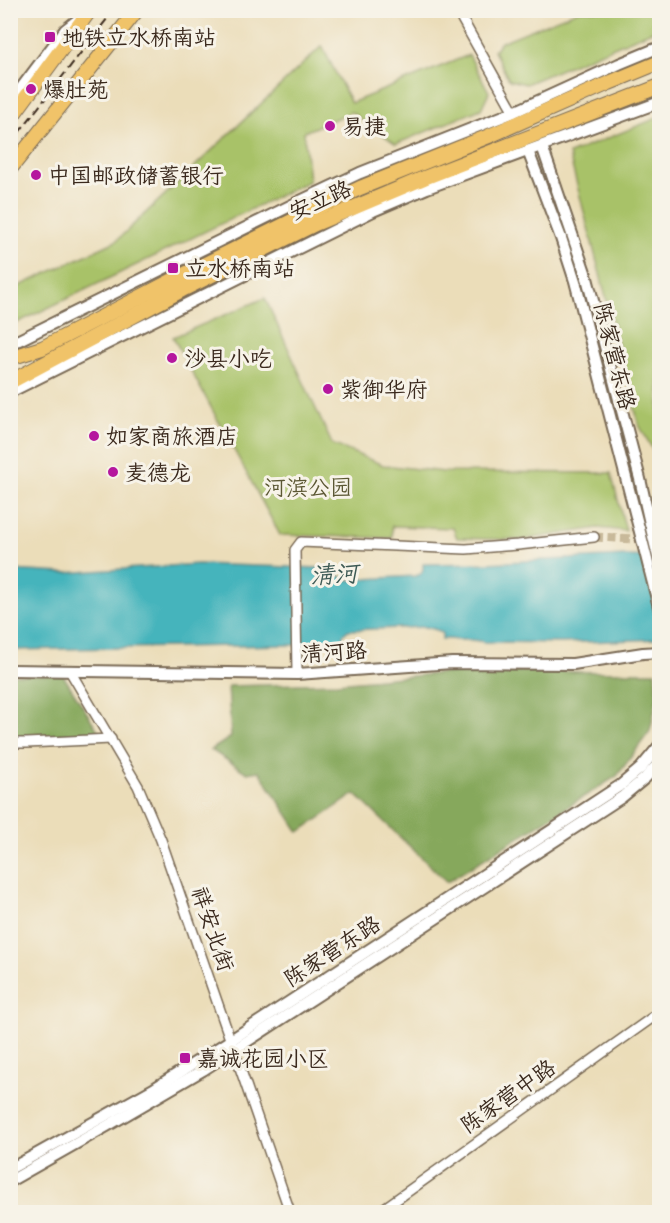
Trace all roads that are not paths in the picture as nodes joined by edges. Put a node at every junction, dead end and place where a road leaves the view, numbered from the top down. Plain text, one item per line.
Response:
1 (136, 10) edge
2 (457, 10) edge
3 (90, 11) edge
4 (660, 47) edge
5 (660, 62) edge
6 (660, 86) edge
7 (660, 102) edge
8 (10, 103) edge
9 (514, 112) junction
10 (10, 119) edge
11 (542, 146) junction
12 (528, 151) junction
13 (10, 169) edge
14 (10, 342) edge
15 (42, 348) junction
16 (10, 358) edge
17 (10, 367) edge
18 (10, 382) edge
19 (10, 392) edge
20 (645, 528) junction
21 (594, 537) tunnel mouth
22 (660, 565) edge
23 (660, 611) edge
24 (660, 652) edge
25 (10, 670) edge
26 (70, 671) junction
27 (297, 674) junction
28 (111, 739) junction
29 (10, 743) edge
30 (660, 745) edge
31 (660, 762) edge
32 (660, 1012) edge
33 (233, 1045) junction
34 (10, 1169) edge
35 (10, 1180) edge
36 (290, 1212) edge
37 (379, 1212) edge

1 - 13 main road
2 - 9 street
3 - 8 street
3 - 10 main road
4 - 9 street, 安立路
5 - 15 main road, 安立路
6 - 18 main road, 安立路
7 - 11 street, 安立路
9 - 14 street, 安立路
11 - 12 street, 安立路
11 - 20 street, 陈家营东路
12 - 19 street, 安立路
12 - 20 street, 陈家营东路
15 - 16 main road, 安立路
15 - 17 main road, 安立路
20 - 22 street, 陈家营东路, bridge
20 - 23 street, 陈家营东路, bridge
21 - 27 street
24 - 27 street, 清河路
25 - 26 street, 清河路
26 - 27 street, 清河路
26 - 28 street, 祥安北街
28 - 29 street
28 - 33 street, 祥安北街
30 - 33 street, 陈家营东路
31 - 33 street, 陈家营东路
32 - 37 street, 陈家营中路
33 - 34 street, 陈家营东路
33 - 35 street, 陈家营东路
33 - 36 street, 祥安北街

